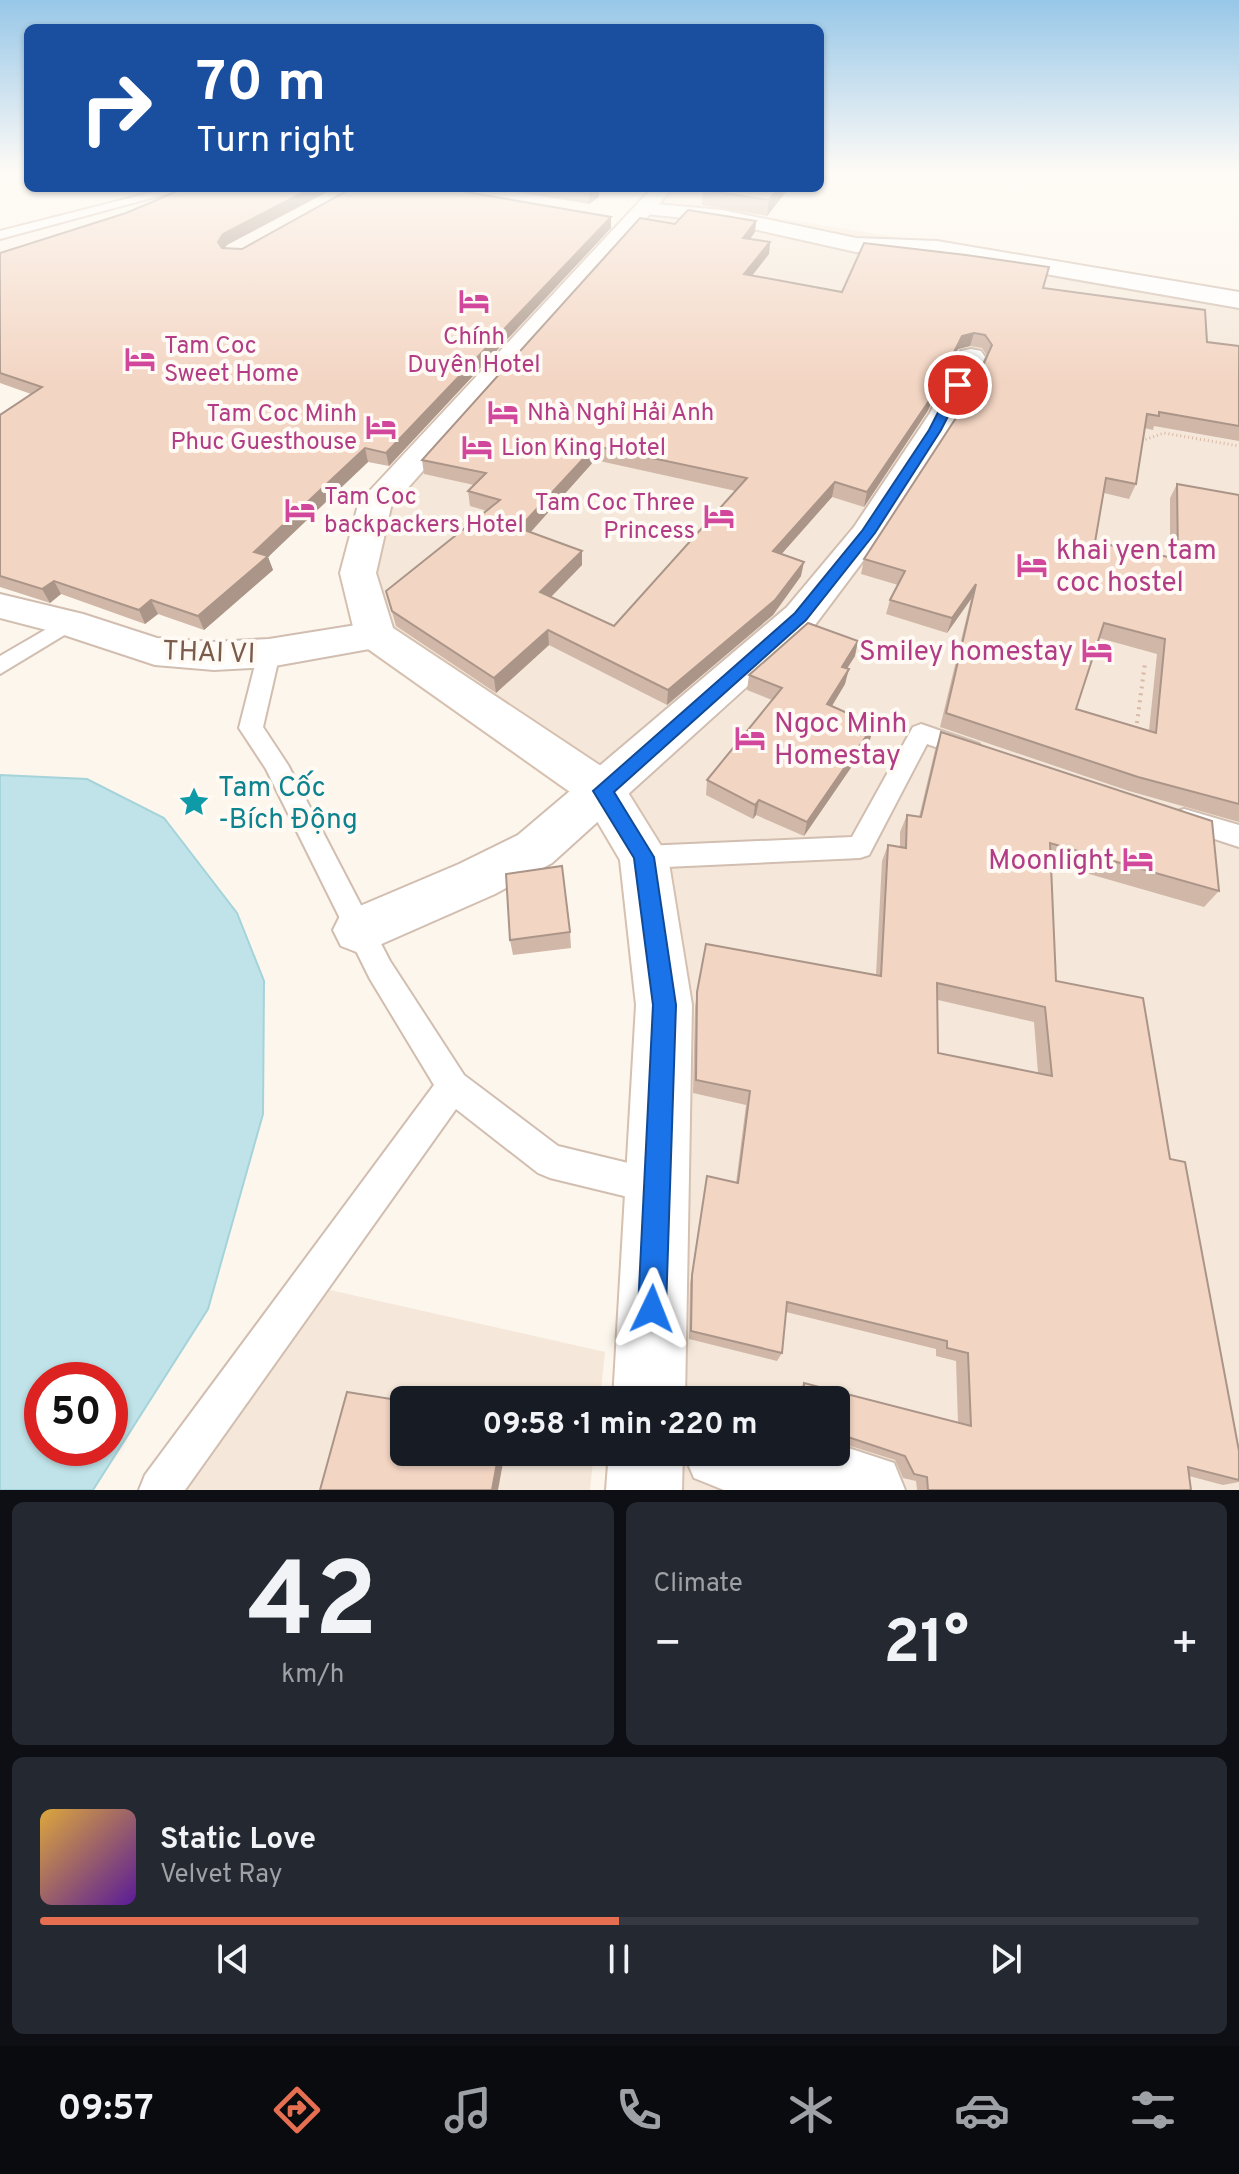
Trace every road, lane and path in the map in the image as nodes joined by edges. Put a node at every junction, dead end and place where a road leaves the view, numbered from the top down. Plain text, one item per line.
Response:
1 (613, 243) edge
2 (845, 243) edge
3 (1239, 300) edge
4 (971, 357) dead end
5 (1128, 445) edge
6 (1239, 446) edge
7 (0, 606) edge
8 (69, 623) junction
9 (375, 635) junction
10 (269, 653) junction
11 (1145, 663) dead end
12 (0, 666) edge
13 (1135, 741) edge
14 (994, 758) edge
15 (603, 791) junction
16 (1154, 811) edge
17 (1239, 836) edge
18 (644, 857) junction
19 (359, 930) junction
20 (453, 1086) junction
21 (657, 1187) junction
22 (650, 1386) edge
23 (645, 1466) edge
24 (774, 1466) edge
25 (160, 1490) edge
26 (644, 1490) edge
27 (867, 1490) edge

1 - 9 street
2 - 3 street
4 - 15 street
5 - 6 path
7 - 8 street, THAI VI
8 - 10 street, THAI VI
8 - 12 lane
9 - 10 street, THAI VI
9 - 15 street
10 - 19 lane
11 - 13 path
14 - 18 lane
15 - 18 street
15 - 19 street
16 - 17 lane
18 - 21 street
19 - 20 lane
20 - 21 lane
20 - 25 lane
21 - 22 street
23 - 26 street
24 - 27 street

